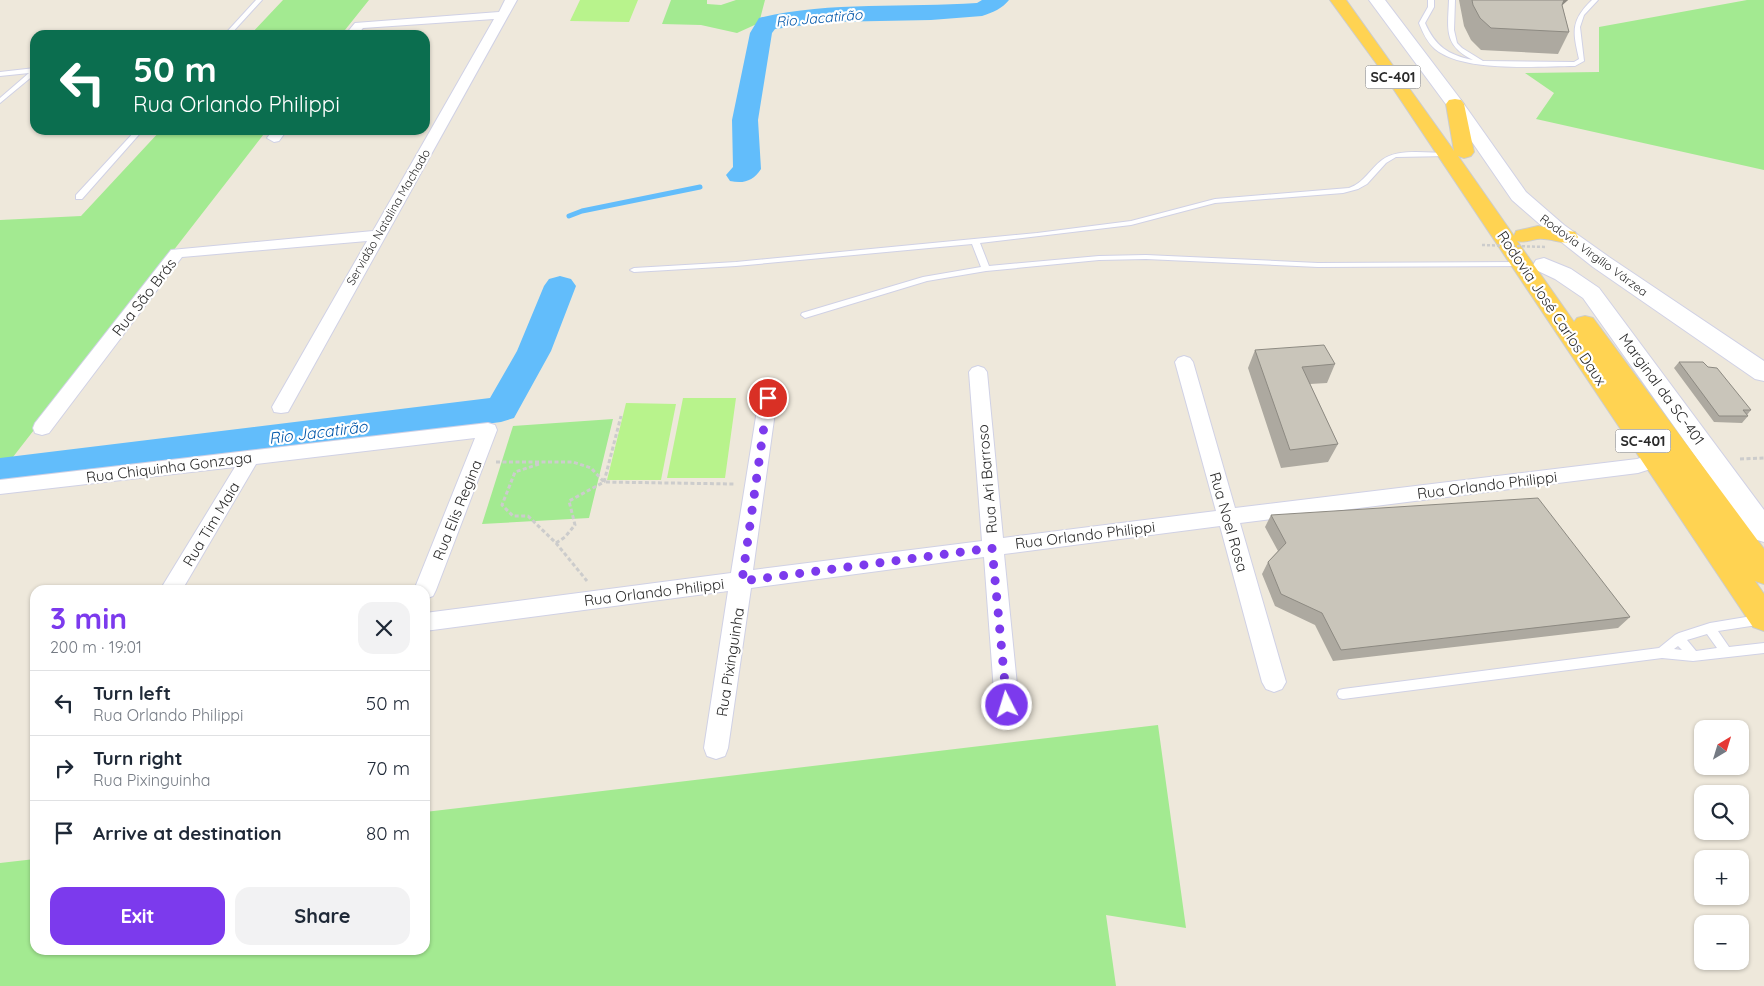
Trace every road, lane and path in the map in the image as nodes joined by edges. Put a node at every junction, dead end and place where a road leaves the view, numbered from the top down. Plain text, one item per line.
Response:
1 (259, 0) edge
2 (511, 0) edge
3 (1338, 0) edge
4 (1356, 0) edge
5 (1431, 0) edge
6 (1452, 0) edge
7 (1595, 0) edge
8 (1380, 2) edge
9 (502, 15) junction
10 (232, 30) edge
11 (355, 30) edge
12 (1488, 64) junction
13 (30, 71) edge
14 (0, 74) edge
15 (30, 74) edge
16 (0, 100) edge
17 (1455, 104) junction
18 (135, 135) edge
19 (1455, 153) junction
20 (78, 197) dead end
21 (378, 235) junction
22 (1524, 236) junction
23 (975, 240) junction
24 (1482, 244) dead end
25 (1545, 253) junction
26 (986, 269) junction
27 (634, 270) dead end
28 (805, 315) dead end
29 (1184, 362) dead end
30 (978, 372) dead end
31 (1764, 373) edge
32 (768, 398) dead end
33 (280, 407) dead end
34 (621, 416) dead end
35 (42, 428) dead end
36 (488, 430) joint
37 (250, 458) junction
38 (1764, 458) edge
39 (1656, 460) junction
40 (1732, 460) dead end
41 (476, 462) junction
42 (542, 463) junction
43 (604, 482) junction
44 (756, 484) junction
45 (0, 487) edge
46 (1227, 517) junction
47 (1764, 531) edge
48 (556, 543) junction
49 (992, 548) junction
50 (1764, 572) edge
51 (742, 581) junction
52 (174, 585) edge
53 (427, 585) edge
54 (603, 599) junction
55 (1764, 618) edge
56 (430, 621) edge
57 (1710, 628) junction
58 (1679, 638) junction
59 (1764, 648) edge
60 (1726, 652) junction
61 (1662, 653) junction
62 (1693, 656) junction
63 (1274, 682) dead end
64 (1343, 694) dead end
65 (1007, 705) dead end
66 (716, 748) dead end

1 - 10 lane
2 - 9 street, Servidão Natalina Machado
3 - 19 highway, Rodovia José Carlos Daux / SC-401
4 - 19 highway, Rodovia José Carlos Daux / SC-401
5 - 12 lane
6 - 12 lane
7 - 12 lane
8 - 17 main road, Rodovia Virgílio Várzea
9 - 11 street
9 - 21 street, Servidão Natalina Machado
13 - 14 lane
15 - 16 lane
17 - 19 highway
17 - 25 main road, Rodovia Virgílio Várzea
18 - 20 lane
19 - 22 highway, Rodovia José Carlos Daux / SC-401
19 - 23 lane
19 - 25 highway, Rodovia José Carlos Daux / SC-401
21 - 33 street, Servidão Natalina Machado
21 - 35 street, Rua São Brás
22 - 25 highway, Rodovia José Carlos Daux / SC-401
22 - 25 highway
23 - 26 lane
23 - 27 lane
24 - 25 path, bridge
25 - 26 lane
25 - 31 main road, Rodovia Virgílio Várzea
25 - 39 highway, Rodovia José Carlos Daux / SC-401
25 - 47 main road, Marginal da SC-401
25 - 50 highway, Rodovia José Carlos Daux / SC-401
26 - 28 lane
29 - 46 street, Rua Noel Rosa
30 - 49 street, Rua Ari Barroso
32 - 44 street, Rua Pixinguinha
34 - 43 path
36 - 37 street, Rua Chiquinha Gonzaga
36 - 41 street, Rua Elis Regina
37 - 45 street, Rua Chiquinha Gonzaga
37 - 52 street, Rua Tim Maia
38 - 40 path
39 - 46 street, Rua Orlando Philippi
39 - 55 highway, Rodovia José Carlos Daux / SC-401
41 - 42 path
41 - 53 street, Rua Elis Regina
42 - 43 path
42 - 48 path
43 - 44 path
43 - 48 path
44 - 51 street, Rua Pixinguinha
46 - 49 street, Rua Orlando Philippi
46 - 63 street, Rua Noel Rosa
48 - 54 path
49 - 51 street, Rua Orlando Philippi
49 - 65 street, Rua Ari Barroso
51 - 54 street, Rua Orlando Philippi
51 - 66 street, Rua Pixinguinha
54 - 56 street, Rua Orlando Philippi
55 - 57 lane
57 - 58 lane
57 - 60 lane
58 - 61 lane
58 - 62 lane
59 - 60 lane
60 - 62 lane
61 - 62 lane
61 - 64 lane

